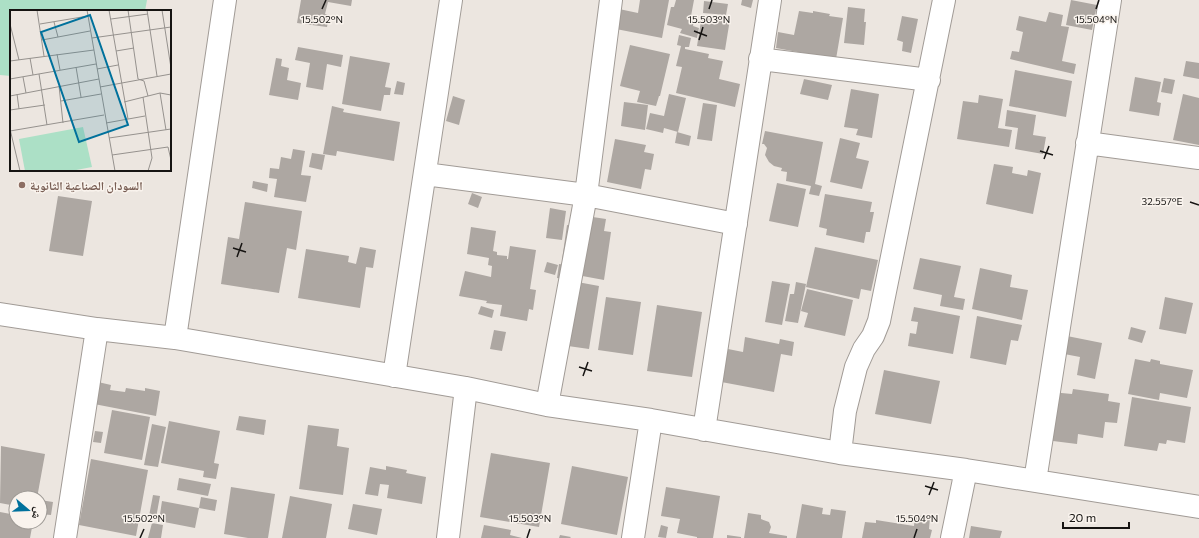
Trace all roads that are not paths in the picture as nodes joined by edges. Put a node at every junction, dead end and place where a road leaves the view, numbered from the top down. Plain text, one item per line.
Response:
1 (225, 0) edge
2 (451, 0) edge
3 (611, 0) edge
4 (770, 0) edge
5 (944, 0) edge
6 (1110, 0) edge
7 (760, 59) junction
8 (929, 80) junction
9 (1087, 143) junction
10 (1199, 158) edge
11 (425, 174) junction
12 (586, 195) junction
13 (736, 224) junction
14 (0, 314) edge
15 (97, 329) junction
16 (175, 338) junction
17 (394, 376) junction
18 (466, 388) junction
19 (547, 405) junction
20 (651, 420) junction
21 (704, 430) junction
22 (840, 453) junction
23 (966, 470) junction
24 (1035, 481) junction
25 (1198, 502) edge
26 (65, 538) edge
27 (448, 538) edge
28 (633, 538) edge
29 (952, 538) edge

1 - 16 street
2 - 11 street
3 - 12 street
4 - 7 street
5 - 8 street
6 - 9 street
7 - 8 street
7 - 13 street
8 - 22 street
9 - 10 street
9 - 24 street
11 - 12 street
11 - 17 street
12 - 13 street
12 - 19 street
13 - 21 street
14 - 15 street
15 - 16 street
15 - 26 street
16 - 17 street
17 - 18 street
18 - 19 street
18 - 27 street
19 - 20 street
20 - 21 street
20 - 28 street
21 - 22 street
22 - 23 street
23 - 24 street
23 - 29 street
24 - 25 street

